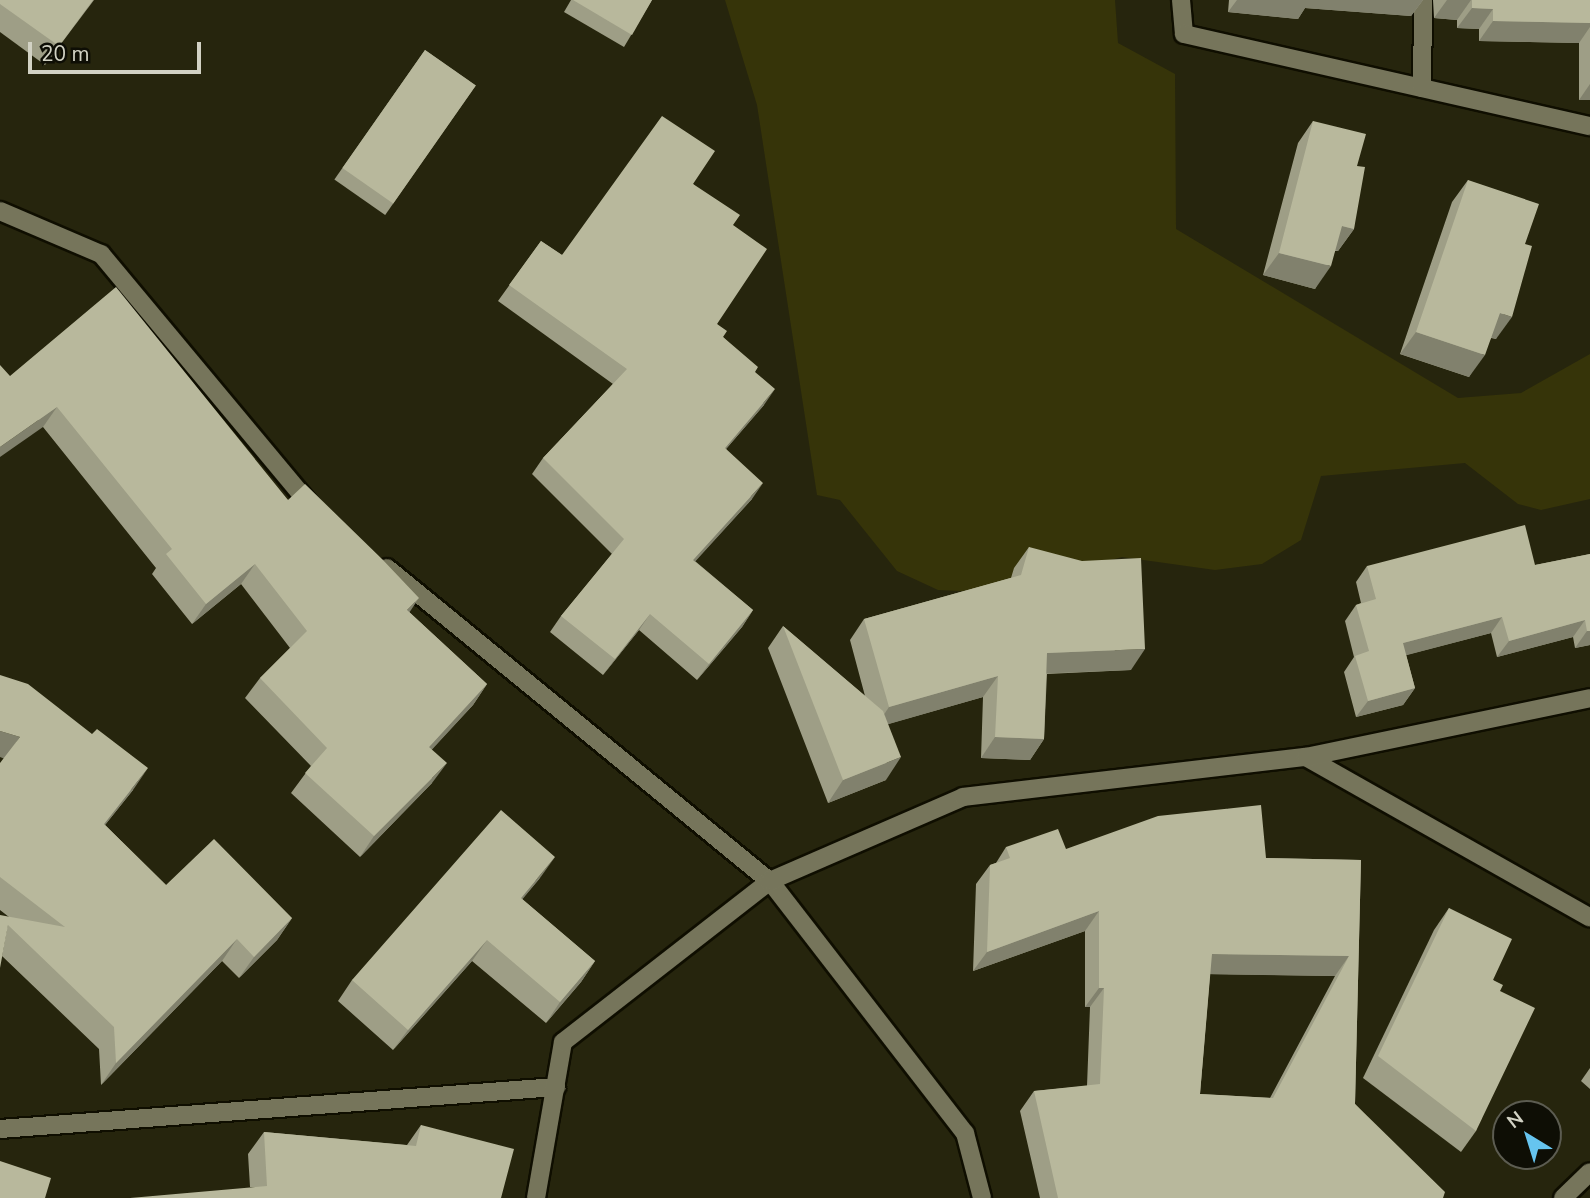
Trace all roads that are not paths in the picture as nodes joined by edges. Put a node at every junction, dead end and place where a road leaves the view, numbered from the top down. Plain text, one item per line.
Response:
1 (1181, 0) edge
2 (1423, 0) edge
3 (1422, 88) junction
4 (1590, 126) edge
5 (0, 211) edge
6 (327, 519) edge
7 (370, 554) edge
8 (1590, 698) edge
9 (1306, 757) junction
10 (770, 881) junction
11 (1590, 918) edge
12 (556, 1087) junction
13 (0, 1129) edge
14 (1590, 1172) edge
15 (536, 1198) edge
16 (982, 1198) edge
17 (1563, 1198) edge

1 - 3 street
2 - 3 street
3 - 4 street
5 - 6 street
7 - 10 street
8 - 9 street
9 - 10 street
9 - 11 street
10 - 12 street
10 - 16 street
12 - 13 street
12 - 15 street
14 - 17 street

